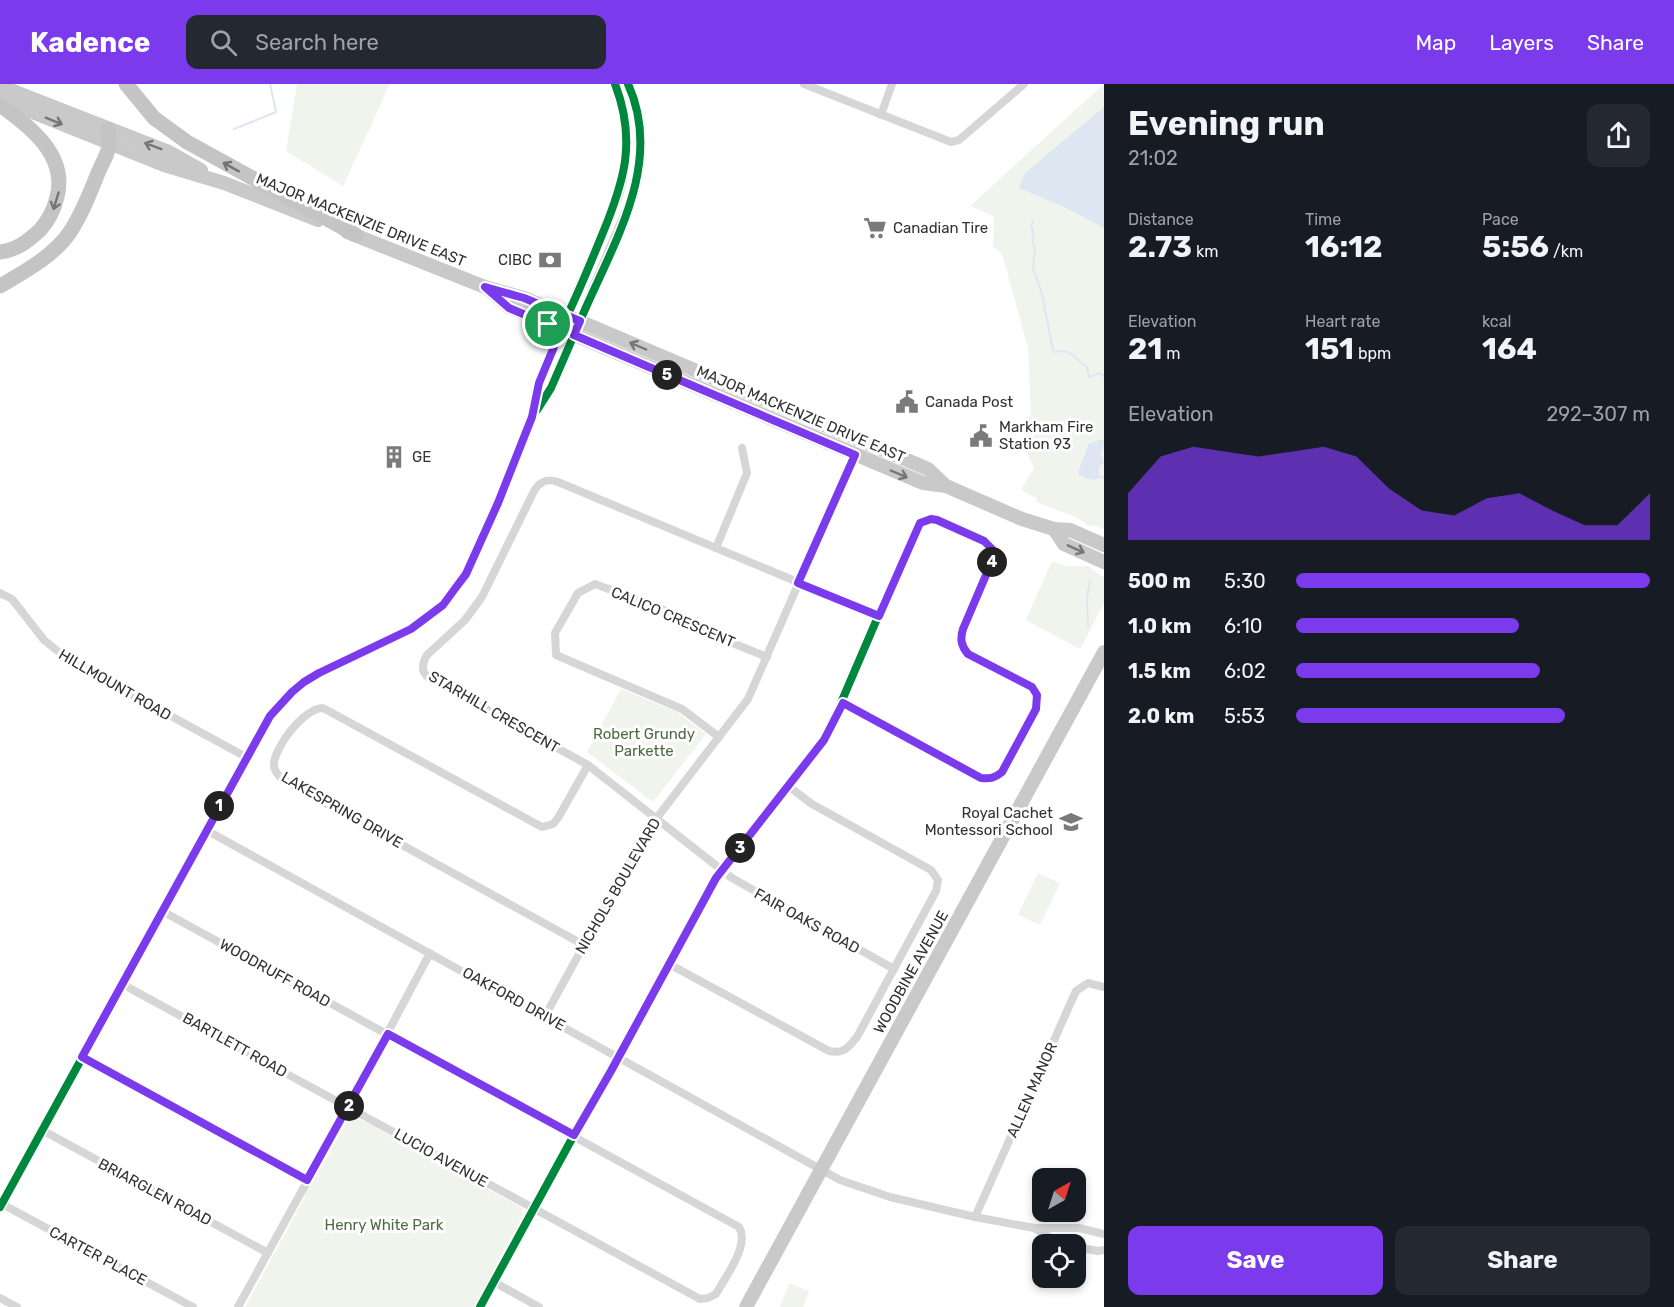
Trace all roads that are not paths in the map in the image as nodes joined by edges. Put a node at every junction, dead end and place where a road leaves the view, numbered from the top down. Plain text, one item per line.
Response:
1 (126, 84) edge
2 (615, 84) edge
3 (628, 84) edge
4 (804, 84) edge
5 (892, 84) edge
6 (1024, 84) edge
7 (0, 86) edge
8 (0, 99) edge
9 (0, 105) edge
10 (880, 115) junction
11 (109, 136) junction
12 (356, 235) junction
13 (0, 252) edge
14 (0, 286) edge
15 (485, 287) junction
16 (574, 319) junction
17 (568, 333) junction
18 (862, 441) junction
19 (742, 448) dead end
20 (855, 455) junction
21 (946, 486) junction
22 (1054, 529) junction
23 (1104, 544) edge
24 (716, 548) junction
25 (1104, 562) edge
26 (798, 583) junction
27 (0, 593) edge
28 (879, 616) junction
29 (1104, 652) edge
30 (767, 657) junction
31 (843, 703) junction
32 (719, 737) junction
33 (246, 757) junction
34 (588, 765) junction
35 (788, 786) junction
36 (656, 818) junction
37 (206, 830) junction
38 (722, 870) junction
39 (162, 911) junction
40 (584, 945) junction
41 (430, 953) junction
42 (669, 964) junction
43 (894, 969) junction
44 (122, 984) junction
45 (1104, 987) edge
46 (545, 1016) junction
47 (388, 1034) junction
48 (82, 1057) junction
49 (619, 1057) junction
50 (348, 1107) junction
51 (42, 1130) junction
52 (574, 1135) junction
53 (820, 1170) junction
54 (307, 1180) junction
55 (1, 1206) edge
56 (534, 1208) junction
57 (975, 1217) junction
58 (1034, 1228) junction
59 (1044, 1234) edge
60 (1104, 1234) edge
61 (1086, 1249) edge
62 (1104, 1250) edge
63 (268, 1253) junction
64 (494, 1282) junction
65 (0, 1298) edge
66 (17, 1307) edge
67 (193, 1307) edge
68 (238, 1307) edge
69 (480, 1307) edge
70 (539, 1307) edge
71 (746, 1307) edge

12 -> 1 highway
2 - 16 street
3 - 16 street
4 - 10 street
5 - 10 street
6 - 10 street
7 - 11 main road, MAJOR MACKENZIE DRIVE EAST
8 -> 11 main road, MAJOR MACKENZIE DRIVE EAST
9 -> 13 highway
11 - 12 main road, MAJOR MACKENZIE DRIVE EAST
11 - 14 highway
12 - 15 main road, MAJOR MACKENZIE DRIVE EAST
15 - 16 main road, MAJOR MACKENZIE DRIVE EAST
15 - 17 main road, MAJOR MACKENZIE DRIVE EAST
16 - 17 street
18 -> 16 main road, MAJOR MACKENZIE DRIVE EAST
17 - 20 main road, MAJOR MACKENZIE DRIVE EAST
17 - 33 street
18 - 20 street, NICHOLS BOULEVARD
18 - 21 main road, MAJOR MACKENZIE DRIVE EAST
19 - 24 street
20 -> 21 main road, MAJOR MACKENZIE DRIVE EAST
20 - 26 street, NICHOLS BOULEVARD
21 - 22 main road, MAJOR MACKENZIE DRIVE EAST
22 - 23 main road, MAJOR MACKENZIE DRIVE EAST
22 -> 25 main road, MAJOR MACKENZIE DRIVE EAST
24 - 26 street, STARHILL CRESCENT
24 - 34 street, STARHILL CRESCENT
26 - 28 street, STARHILL CRESCENT
26 - 30 street, NICHOLS BOULEVARD
27 - 33 street, HILLMOUNT ROAD
28 - 31 street
28 - 31 street
29 - 53 main road, WOODBINE AVENUE
30 - 32 street, NICHOLS BOULEVARD
30 - 32 street, CALICO CRESCENT
31 - 35 street
32 - 36 street, NICHOLS BOULEVARD
33 - 37 street
34 - 36 street, STARHILL CRESCENT
34 - 40 street, LAKESPRING DRIVE
35 - 38 street
35 - 43 street
36 - 38 street, STARHILL CRESCENT
36 - 40 street, NICHOLS BOULEVARD
37 - 39 street
37 - 41 street, OAKFORD DRIVE
38 - 42 street
38 - 43 street, FAIR OAKS ROAD
39 - 44 street
39 - 47 street, WOODRUFF ROAD
40 - 46 street, NICHOLS BOULEVARD
41 - 46 street, OAKFORD DRIVE
41 - 47 street
42 - 43 street
42 - 49 street
44 - 48 street
44 - 50 street, BARTLETT ROAD
45 - 57 street, ALLEN MANOR
46 - 49 street, OAKFORD DRIVE
47 - 50 street
47 - 52 street, WOODRUFF ROAD
48 - 51 street
48 - 54 street
49 - 52 street
49 - 53 street, OAKFORD DRIVE
50 - 54 street
50 - 56 street, LUCIO AVENUE
51 - 55 street
51 - 63 street, BRIARGLEN ROAD
52 - 56 street
52 - 56 street, LUCIO AVENUE
53 - 57 street, OAKFORD DRIVE
53 - 71 main road, WOODBINE AVENUE
54 - 63 street
55 - 67 street, CARTER PLACE
56 - 64 street
57 - 58 street, OAKFORD DRIVE
58 - 59 street
58 - 60 street
61 - 62 street
63 - 68 street
64 - 69 street
64 - 70 street
65 - 66 street

